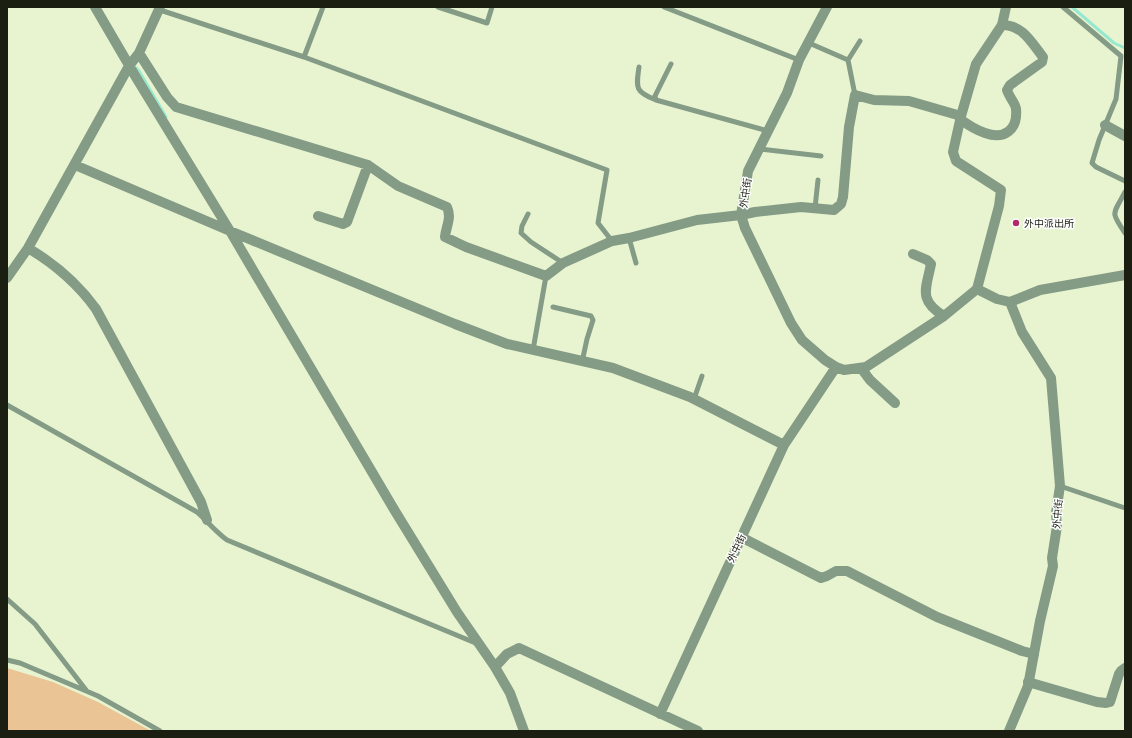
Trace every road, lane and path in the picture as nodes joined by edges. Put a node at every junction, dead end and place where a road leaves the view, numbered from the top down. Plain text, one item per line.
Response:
1 (95, 7) edge
2 (323, 7) edge
3 (438, 7) edge
4 (492, 7) edge
5 (664, 7) edge
6 (827, 7) edge
7 (1006, 7) edge
8 (1063, 7) edge
9 (160, 8) edge
10 (1002, 25) junction
11 (860, 41) dead end
12 (809, 43) junction
13 (139, 53) junction
14 (304, 57) junction
15 (799, 60) junction
16 (848, 60) junction
17 (671, 64) dead end
18 (129, 66) junction
19 (639, 67) dead end
20 (855, 95) junction
21 (656, 100) junction
22 (961, 118) junction
23 (1105, 125) junction
24 (768, 131) junction
25 (1125, 136) edge
26 (759, 149) junction
27 (821, 156) dead end
28 (75, 165) junction
29 (368, 165) junction
30 (818, 180) dead end
31 (1125, 181) edge
32 (1125, 192) edge
33 (814, 208) junction
34 (528, 214) dead end
35 (741, 215) junction
36 (318, 216) dead end
37 (230, 231) junction
38 (1125, 233) edge
39 (629, 238) junction
40 (612, 241) junction
41 (28, 248) junction
42 (913, 254) dead end
43 (563, 263) junction
44 (636, 263) dead end
45 (546, 276) junction
46 (1125, 276) edge
47 (7, 278) edge
48 (976, 290) junction
49 (1010, 302) junction
50 (553, 307) dead end
51 (944, 316) junction
52 (533, 350) junction
53 (582, 362) junction
54 (836, 368) junction
55 (861, 368) junction
56 (702, 376) dead end
57 (694, 399) junction
58 (895, 403) dead end
59 (7, 404) edge
60 (784, 445) junction
61 (1060, 486) junction
62 (1125, 508) edge
63 (207, 520) junction
64 (741, 537) junction
65 (7, 599) edge
66 (480, 646) junction
67 (1034, 654) junction
68 (7, 660) edge
69 (495, 667) junction
70 (1125, 668) edge
71 (1028, 682) junction
72 (88, 692) junction
73 (660, 714) junction
74 (160, 731) edge
75 (524, 731) edge
76 (698, 731) edge
77 (1009, 731) edge

1 - 18 street
2 - 14 lane
3 - 4 lane
5 - 15 lane
6 - 12 street, 外中街
7 - 10 street
8 - 23 lane
9 - 13 street
9 - 14 lane
10 - 22 street
10 - 22 street
11 - 16 lane
12 - 15 street, 外中街
12 - 16 lane
13 - 18 street
13 - 29 street
14 - 40 lane
15 - 24 street, 外中街
16 - 20 lane
17 - 21 lane
18 - 28 street
18 - 37 street
19 - 21 lane
20 - 22 street
20 - 33 street
21 - 24 lane
22 - 48 street
23 - 25 street
23 - 31 lane
24 - 26 street, 外中街
26 - 27 lane
26 - 35 street, 外中街
28 - 37 street
28 - 41 street
29 - 36 street
29 - 45 street
30 - 33 lane
32 - 38 lane
33 - 35 street
34 - 43 lane
35 - 39 street
35 - 54 street, 外中街
37 - 52 street
37 - 66 street
39 - 40 street
39 - 44 lane
40 - 43 street
41 - 47 street
41 - 63 street
42 - 51 street
43 - 45 street
45 - 52 lane
46 - 49 street
48 - 49 street
48 - 51 street
49 - 61 street, 外中街
50 - 53 lane
51 - 55 street
52 - 53 street
53 - 57 street
54 - 55 street
54 - 60 street, 外中街
55 - 58 street
56 - 57 lane
57 - 60 street
59 - 63 lane
60 - 64 street, 外中街
61 - 62 lane
61 - 67 street, 外中街
63 - 66 lane
64 - 67 street
64 - 73 street, 外中街
65 - 72 lane
66 - 69 street
67 - 71 street, 外中街
68 - 72 lane
69 - 73 street
69 - 75 street
70 - 71 street
71 - 77 street, 外中街
72 - 74 lane
73 - 76 street

